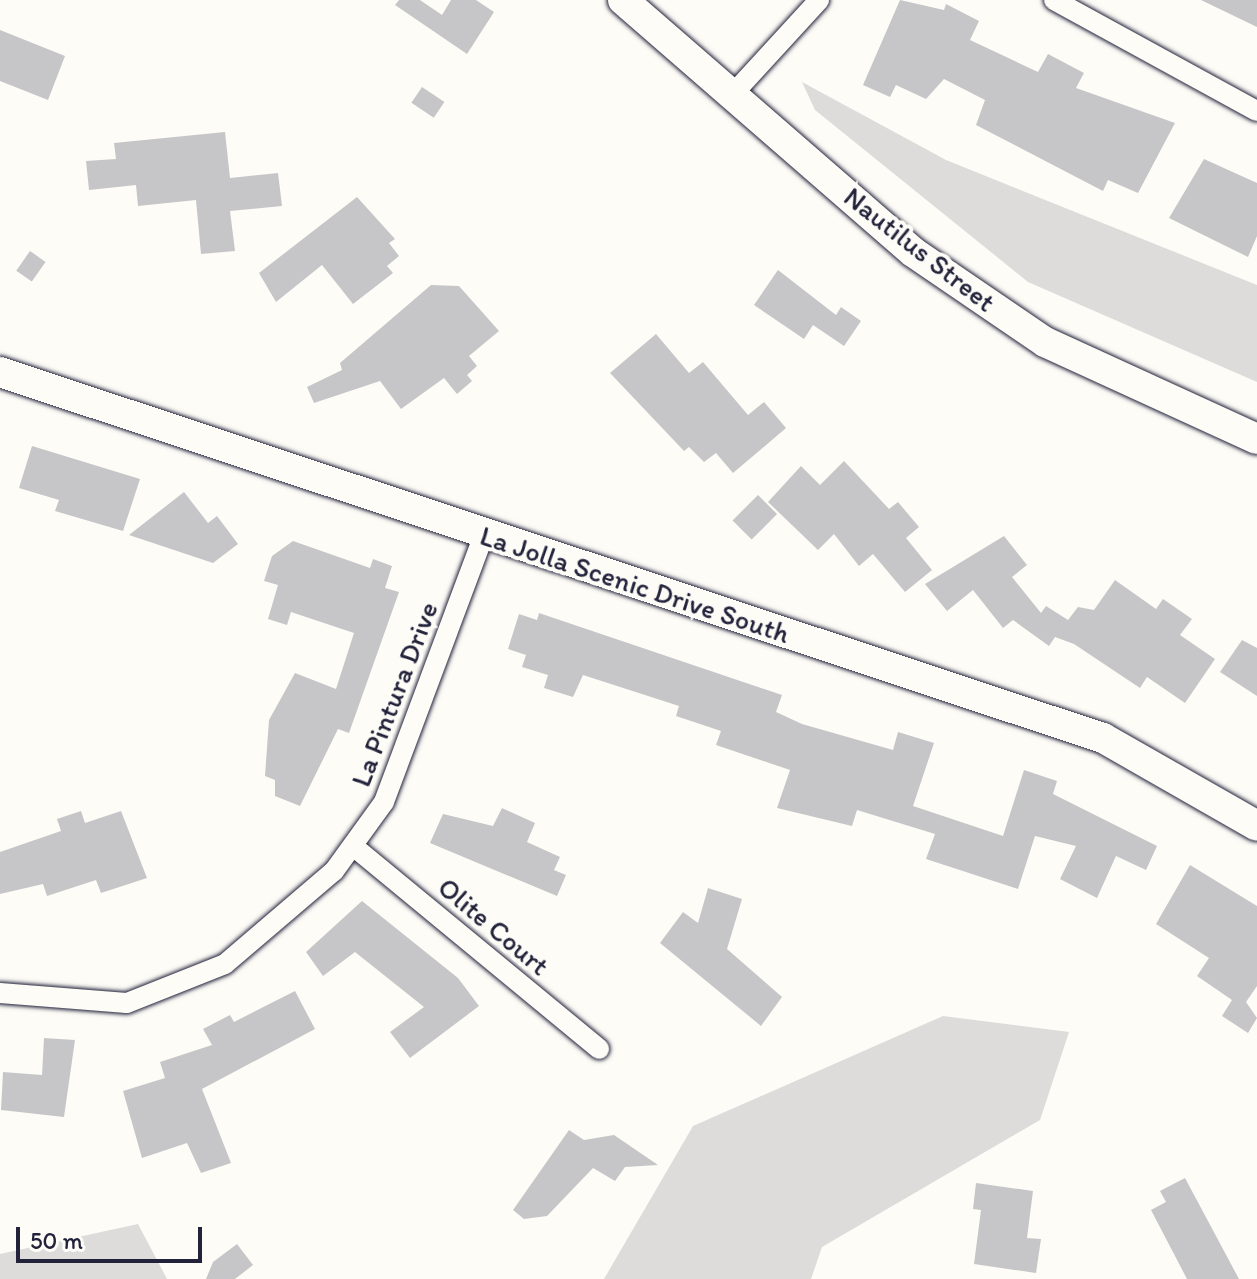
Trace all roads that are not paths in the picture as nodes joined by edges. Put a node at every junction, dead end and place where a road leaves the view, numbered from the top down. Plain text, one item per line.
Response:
1 (623, 0) edge
2 (819, 0) edge
3 (1054, 0) edge
4 (732, 95) junction
5 (1257, 111) edge
6 (0, 372) edge
7 (1257, 439) edge
8 (484, 534) junction
9 (1257, 826) edge
10 (353, 846) junction
11 (0, 993) edge
12 (599, 1049) dead end

1 - 4 street, Nautilus Street
2 - 4 street
3 - 5 street
4 - 7 street, Nautilus Street
6 - 8 street, La Jolla Scenic Drive South
8 - 9 street, La Jolla Scenic Drive South
8 - 10 street, La Pintura Drive
10 - 11 street, La Pintura Drive
10 - 12 street, Olite Court

